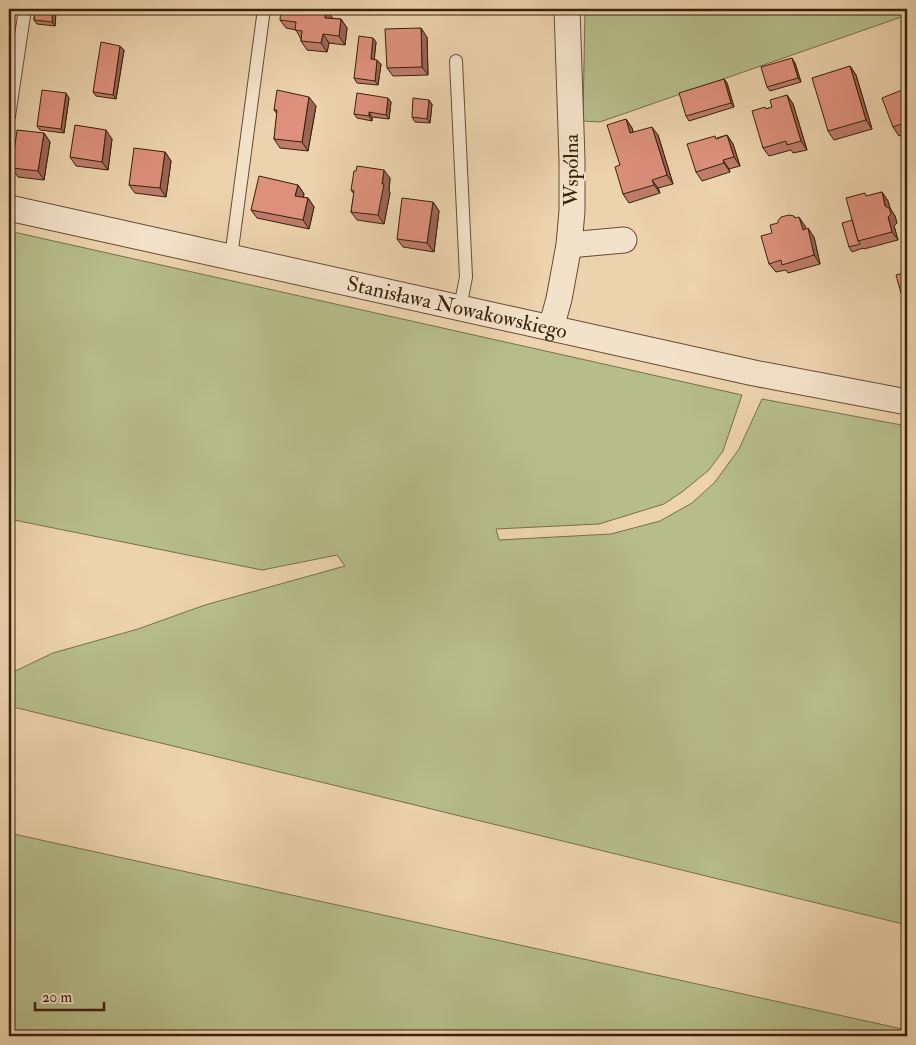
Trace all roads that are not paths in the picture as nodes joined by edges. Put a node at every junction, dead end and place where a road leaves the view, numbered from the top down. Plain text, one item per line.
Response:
1 (25, 9) edge
2 (264, 9) edge
3 (567, 9) edge
4 (456, 61) dead end
5 (9, 116) edge
6 (9, 208) edge
7 (624, 240) dead end
8 (570, 245) junction
9 (230, 257) junction
10 (460, 308) junction
11 (551, 328) junction
12 (907, 402) edge

1 - 5 lane
2 - 9 lane
3 - 8 street, Wspólna
4 - 10 lane
6 - 9 street, Stanisława Nowakowskiego
7 - 8 street
8 - 11 street, Wspólna
9 - 10 street, Stanisława Nowakowskiego
10 - 11 street, Stanisława Nowakowskiego
11 - 12 street, Stanisława Nowakowskiego

